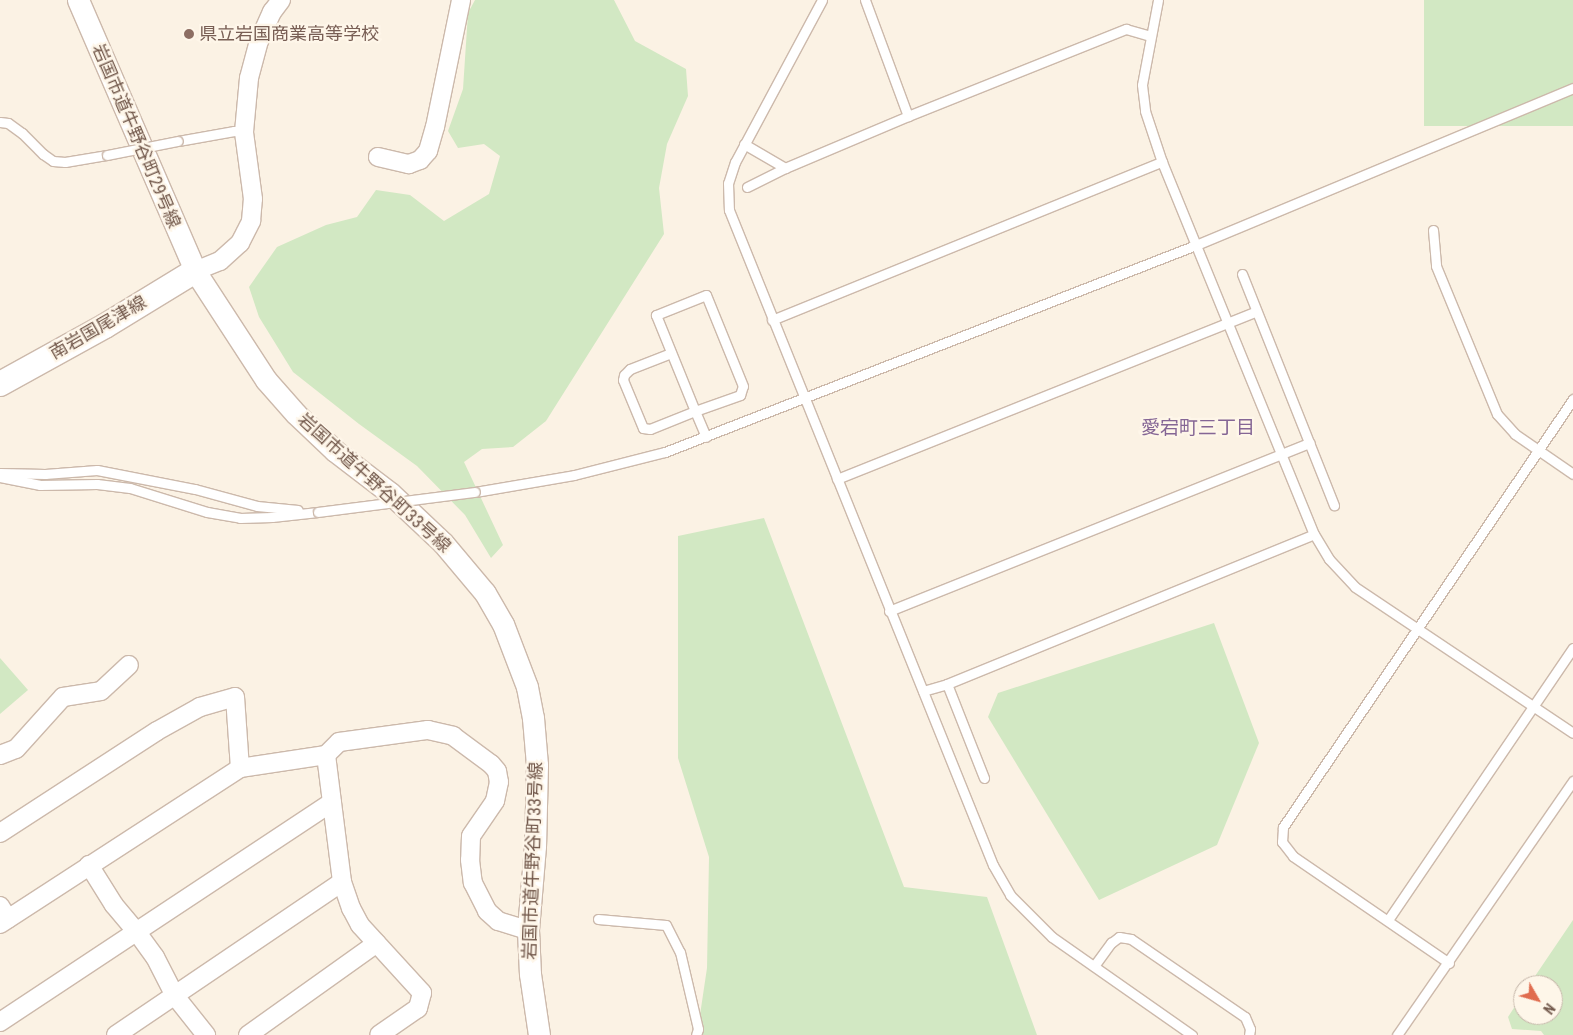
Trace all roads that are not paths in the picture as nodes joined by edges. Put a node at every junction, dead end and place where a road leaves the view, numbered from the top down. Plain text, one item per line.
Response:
1 (78, 0) edge
2 (281, 0) edge
3 (461, 0) edge
4 (822, 0) edge
5 (865, 0) edge
6 (1158, 0) edge
7 (1150, 36) junction
8 (1573, 88) edge
9 (908, 116) junction
10 (0, 122) edge
11 (244, 132) junction
12 (744, 144) junction
13 (378, 157) dead end
14 (1162, 162) junction
15 (785, 168) junction
16 (747, 187) dead end
17 (1433, 230) dead end
18 (1196, 245) junction
19 (195, 271) junction
20 (1242, 274) dead end
21 (1255, 312) junction
22 (772, 320) junction
23 (1229, 322) junction
24 (671, 352) junction
25 (0, 384) edge
26 (805, 399) junction
27 (1573, 399) edge
28 (695, 412) junction
29 (706, 437) junction
30 (1310, 443) junction
31 (1538, 451) junction
32 (1282, 455) junction
33 (0, 473) edge
34 (1573, 474) edge
35 (0, 477) edge
36 (837, 479) junction
37 (1334, 505) dead end
38 (318, 512) junction
39 (1314, 534) junction
40 (889, 611) junction
41 (1419, 628) junction
42 (1573, 648) edge
43 (128, 664) dead end
44 (947, 684) junction
45 (923, 691) junction
46 (1533, 706) junction
47 (1573, 733) edge
48 (0, 755) edge
49 (326, 755) junction
50 (240, 768) junction
51 (984, 778) dead end
52 (1573, 781) edge
53 (332, 802) junction
54 (0, 833) edge
55 (89, 865) junction
56 (342, 882) junction
57 (3, 916) edge
58 (598, 919) dead end
59 (1388, 920) junction
60 (528, 930) junction
61 (136, 931) junction
62 (378, 943) junction
63 (1448, 963) junction
64 (1094, 966) junction
65 (175, 996) junction
66 (0, 1022) edge
67 (116, 1035) edge
68 (206, 1035) edge
69 (248, 1035) edge
70 (379, 1035) edge
71 (539, 1035) edge
72 (696, 1035) edge
73 (1192, 1035) edge
74 (1249, 1035) edge
75 (1397, 1035) edge

1 - 19 street, 岩国市道牛野谷町29号線
2 - 11 street
3 - 13 street
4 - 12 lane
5 - 9 lane
6 - 7 lane
7 - 9 lane
7 - 14 lane
8 - 18 lane
9 - 15 lane
10 - 11 lane, bridge
11 - 19 street
12 - 15 lane
12 - 22 lane
14 - 18 lane
14 - 22 lane
15 - 16 lane
17 - 31 lane
18 - 23 lane
18 - 26 lane
19 - 25 main road, 南岩国尾津線
19 - 60 street, 岩国市道牛野谷町33号線
20 - 21 lane
21 - 23 lane
21 - 30 lane
22 - 26 lane
23 - 32 lane
23 - 36 lane
24 - 28 lane
24 - 28 lane
24 - 28 lane
26 - 29 lane
26 - 36 lane
27 - 31 lane
28 - 29 lane
29 - 38 lane, bridge
30 - 32 lane
30 - 37 lane
31 - 34 lane
31 - 41 lane
32 - 39 lane
32 - 40 lane
33 - 38 lane
35 - 38 lane
36 - 40 lane
39 - 41 lane
39 - 44 lane
40 - 45 lane
41 - 46 lane
41 - 59 lane
42 - 46 lane
43 - 48 street
44 - 45 lane
44 - 51 lane
45 - 64 lane
46 - 47 lane
46 - 59 lane
49 - 50 street
49 - 53 street
49 - 60 street
50 - 54 street
50 - 55 street
52 - 63 lane
53 - 56 street
53 - 61 street
55 - 57 street
55 - 61 street
56 - 62 street
56 - 65 street
58 - 72 lane
59 - 63 lane
60 - 71 street, 岩国市道牛野谷町33号線
61 - 65 street
61 - 66 street
62 - 69 street
62 - 70 street
63 - 75 lane
64 - 73 lane
64 - 74 lane
65 - 67 street
65 - 68 street

